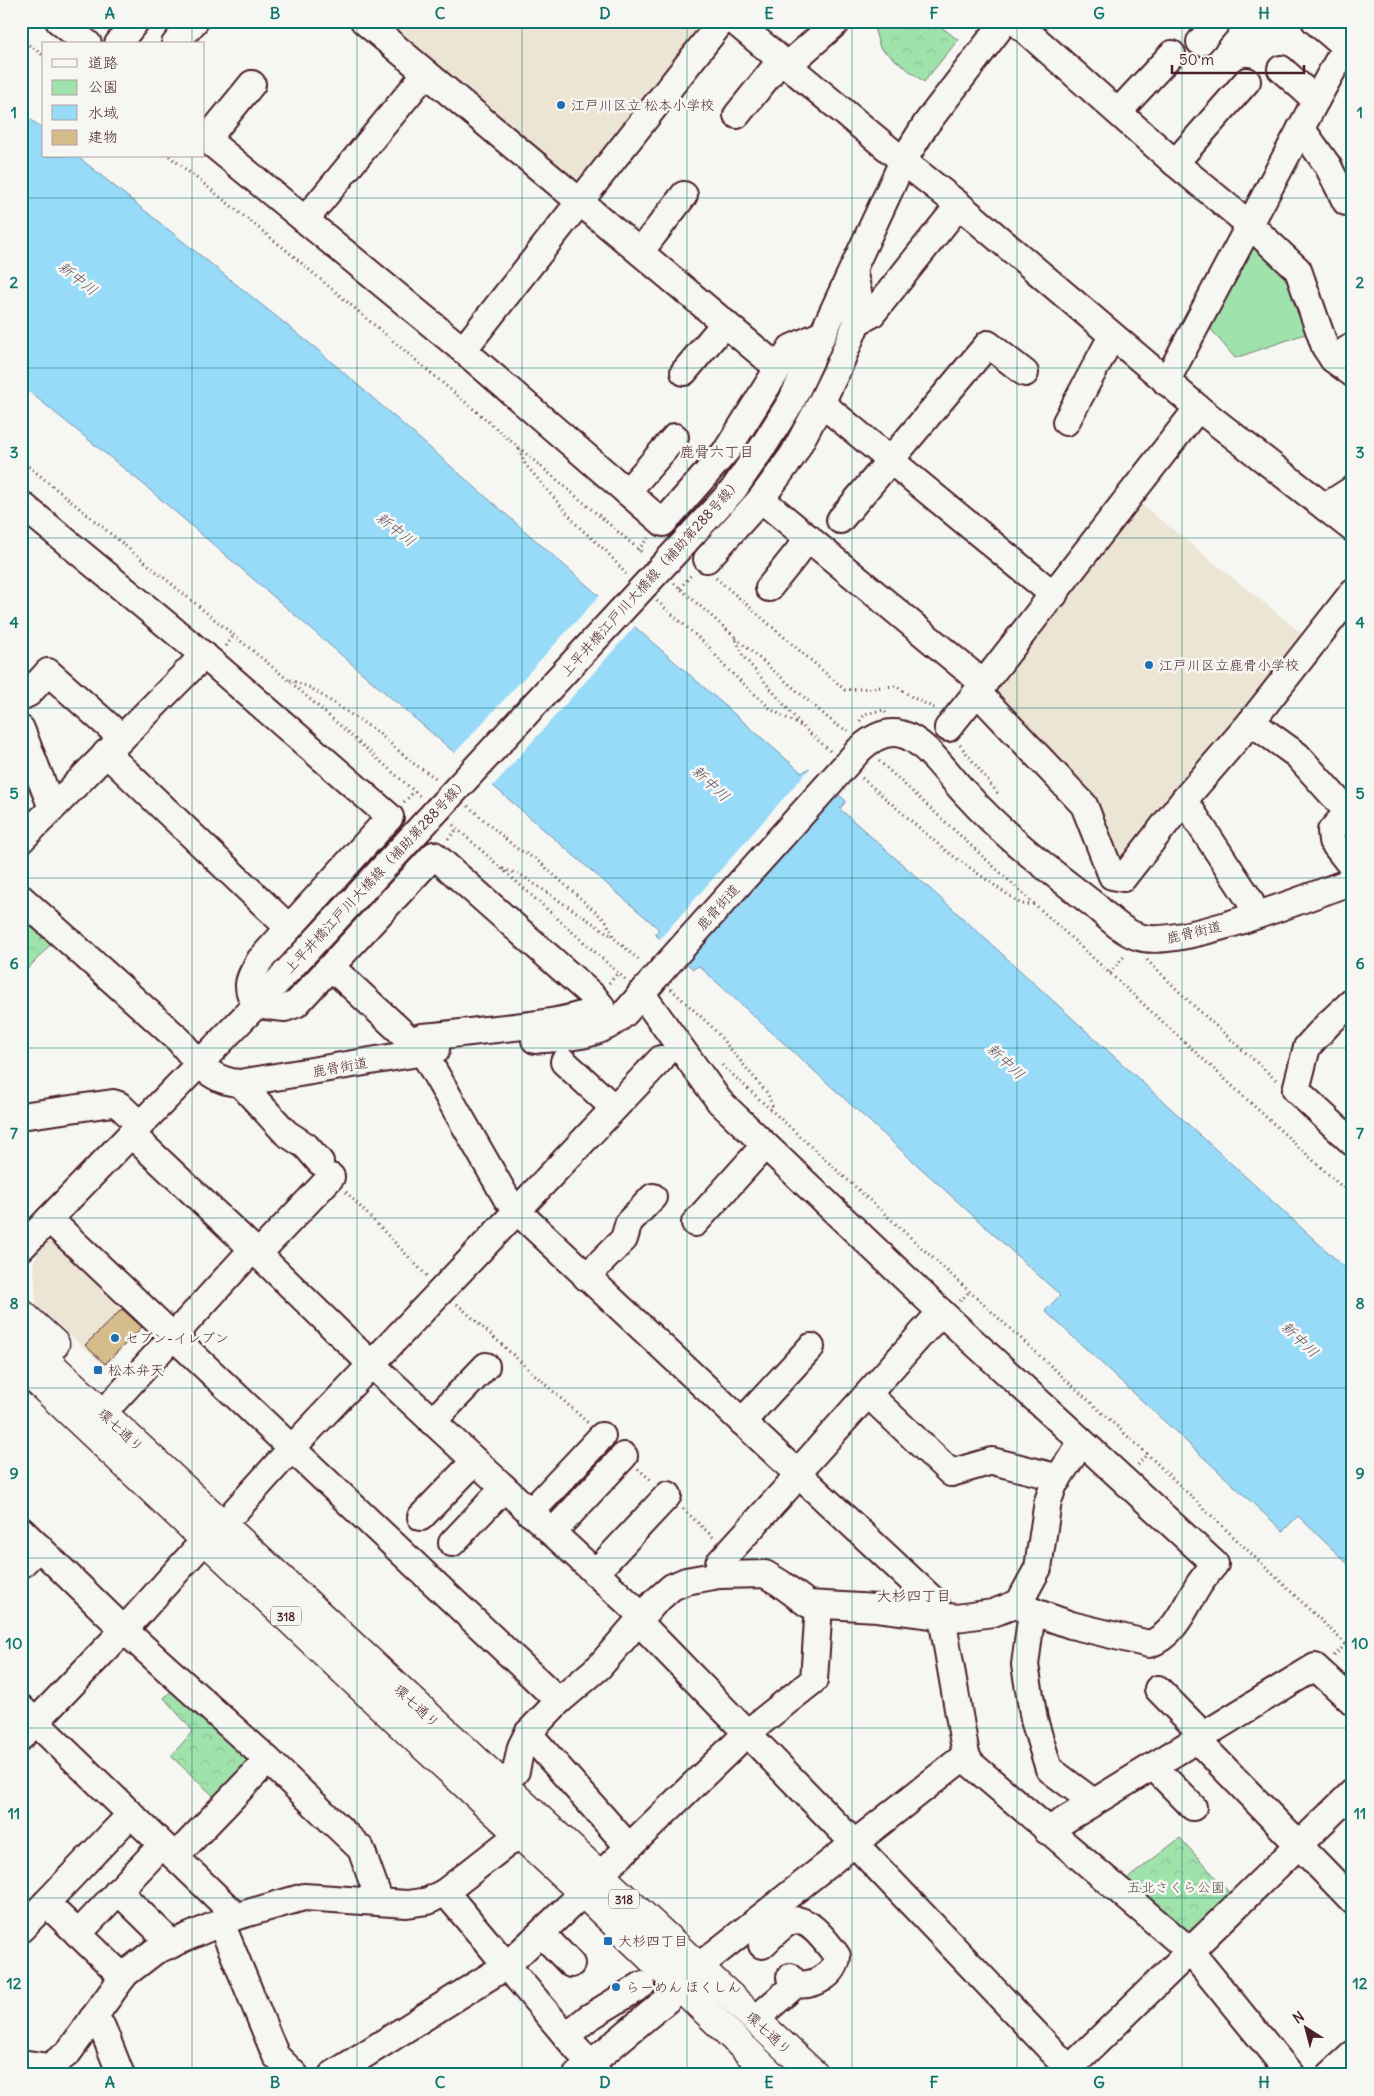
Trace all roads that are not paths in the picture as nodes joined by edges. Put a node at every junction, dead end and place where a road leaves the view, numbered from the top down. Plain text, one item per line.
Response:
1 (136, 21) edge
2 (195, 21) edge
3 (364, 21) edge
4 (722, 21) edge
5 (734, 21) edge
6 (838, 21) edge
7 (1005, 21) edge
8 (1015, 21) edge
9 (1218, 21) edge
10 (1315, 21) edge
11 (65, 23) edge
12 (86, 42) edge
13 (120, 42) edge
14 (177, 42) edge
15 (1200, 42) dead end
16 (1351, 45) edge
17 (1172, 54) dead end
18 (784, 62) junction
19 (1281, 68) dead end
20 (426, 73) junction
21 (1248, 81) dead end
22 (252, 84) dead end
23 (1316, 100) junction
24 (1118, 112) junction
25 (737, 115) dead end
26 (1301, 128) junction
27 (205, 138) edge
28 (903, 161) junction
29 (1175, 163) junction
30 (684, 195) dead end
31 (579, 200) junction
32 (1346, 202) dead end
33 (959, 205) junction
34 (305, 220) junction
35 (1250, 225) junction
36 (640, 252) junction
37 (853, 270) junction
38 (857, 322) junction
39 (725, 323) junction
40 (823, 334) junction
41 (1112, 336) junction
42 (463, 350) junction
43 (1346, 360) edge
44 (777, 367) junction
45 (684, 372) dead end
46 (1025, 373) dead end
47 (1166, 382) junction
48 (822, 403) junction
49 (1198, 408) junction
50 (1066, 422) dead end
51 (675, 437) dead end
52 (891, 459) junction
53 (1353, 489) edge
54 (627, 492) junction
55 (761, 498) junction
56 (21, 504) edge
57 (1325, 507) junction
58 (840, 520) dead end
59 (1353, 529) edge
60 (809, 538) junction
61 (701, 564) road end
62 (769, 588) dead end
63 (1353, 592) edge
64 (1054, 595) junction
65 (204, 655) junction
66 (981, 688) junction
67 (21, 697) edge
68 (1251, 722) junction
69 (21, 728) edge
70 (948, 728) dead end
71 (114, 745) junction
72 (1184, 800) junction
73 (52, 808) junction
74 (21, 840) edge
75 (1353, 868) edge
76 (1353, 881) edge
77 (21, 898) edge
78 (1256, 915) junction
79 (289, 928) junction
80 (331, 967) junction
81 (652, 982) junction
82 (1353, 1001) edge
83 (256, 1005) junction
84 (418, 1047) junction
85 (661, 1059) dead end
86 (564, 1062) dead end
87 (198, 1064) junction
88 (240, 1084) junction
89 (614, 1108) junction
90 (21, 1116) edge
91 (135, 1130) junction
92 (1353, 1144) edge
93 (765, 1145) junction
94 (653, 1197) dead end
95 (516, 1211) junction
96 (49, 1219) junction
97 (695, 1223) dead end
98 (21, 1248) edge
99 (256, 1251) junction
100 (586, 1276) junction
101 (941, 1312) junction
102 (21, 1313) edge
103 (174, 1335) junction
104 (21, 1337) edge
105 (811, 1347) dead end
106 (371, 1364) junction
107 (21, 1366) edge
108 (486, 1366) dead end
109 (21, 1390) edge
110 (868, 1394) junction
111 (114, 1400) junction
112 (432, 1422) junction
113 (742, 1422) junction
114 (602, 1436) road end
115 (1082, 1442) junction
116 (292, 1448) junction
117 (624, 1456) road end
118 (474, 1461) junction
119 (797, 1473) junction
120 (1058, 1479) junction
121 (162, 1483) junction
122 (504, 1488) junction
123 (668, 1495) road end
124 (235, 1511) junction
125 (530, 1513) junction
126 (421, 1517) dead end
127 (552, 1534) junction
128 (452, 1544) dead end
129 (27, 1547) edge
130 (194, 1552) junction
131 (595, 1573) junction
132 (719, 1575) junction
133 (819, 1605) junction
134 (1024, 1608) junction
135 (942, 1616) junction
136 (641, 1620) junction
137 (124, 1630) junction
138 (1158, 1688) dead end
139 (559, 1701) junction
140 (1353, 1702) edge
141 (26, 1722) edge
142 (426, 1732) junction
143 (528, 1733) junction
144 (747, 1733) junction
145 (1199, 1737) junction
146 (966, 1755) junction
147 (268, 1760) junction
148 (1153, 1766) junction
149 (503, 1786) junction
150 (1353, 1792) edge
151 (1093, 1802) junction
152 (1193, 1807) dead end
153 (131, 1814) junction
154 (1047, 1831) junction
155 (519, 1834) junction
156 (854, 1843) junction
157 (628, 1846) junction
158 (1299, 1846) junction
159 (169, 1851) junction
160 (591, 1885) junction
161 (118, 1891) junction
162 (445, 1892) junction
163 (1353, 1901) edge
164 (380, 1902) junction
165 (46, 1903) junction
166 (228, 1920) junction
167 (21, 1929) edge
168 (541, 1933) junction
169 (78, 1934) junction
170 (756, 1938) junction
171 (170, 1945) junction
172 (1190, 1951) junction
173 (571, 1964) dead end
174 (506, 1966) junction
175 (123, 1977) junction
176 (689, 1977) junction
177 (92, 2020) junction
178 (757, 2021) junction
179 (640, 2022) junction
180 (566, 2036) junction
181 (1353, 2054) edge
182 (25, 2060) edge
183 (589, 2071) edge
184 (1069, 2073) edge
185 (121, 2075) edge
186 (295, 2075) edge
187 (332, 2075) edge
188 (772, 2075) edge
189 (815, 2075) edge
190 (1291, 2075) edge
191 (1330, 2075) edge

1 - 13 street
2 - 14 street
3 - 20 street
4 - 31 street
5 - 18 street
6 - 18 street
7 - 28 street, 上平井橋江戸川大橋線（補助第288号線）
8 - 24 street
9 - 15 street
10 - 16 street
11 - 12 street
16 - 23 street
17 - 24 street
18 - 25 street
18 - 28 street
19 - 23 street
20 - 31 street
20 - 34 street
21 - 29 street
22 - 27 street
23 - 26 street
24 - 29 street
26 - 32 street
26 - 35 street
27 - 34 street
28 - 33 street
28 - 37 street, 上平井橋江戸川大橋線（補助第288号線）
29 - 35 street
30 - 36 street
31 - 36 street
31 - 42 street
33 - 38 street
33 - 41 street
34 - 42 street
35 - 43 street
35 - 47 street
36 - 39 street
37 - 38 street
37 - 40 street, 上平井橋江戸川大橋線（補助第288号線）
38 - 48 street
39 - 44 street
39 - 45 street
40 - 44 street
40 - 83 street, 上平井橋江戸川大橋線（補助第288号線）, bridge
41 - 47 street
41 - 50 street
42 - 54 street
44 - 54 street
46 - 52 street
47 - 49 street
48 - 52 street
48 - 55 street
49 - 57 street
49 - 64 street
51 - 54 street
52 - 58 street
52 - 64 street
53 - 57 street
55 - 60 street
55 - 61 street
56 - 65 street
57 - 59 street
60 - 62 street
60 - 66 street
63 - 68 street
64 - 66 street
65 - 71 street
65 - 79 street
66 - 70 street
66 - 72 street
67 - 71 street
68 - 72 street
68 - 75 street
69 - 73 street
71 - 73 street
71 - 79 street
72 - 78 street
73 - 74 street
76 - 78 street, 鹿骨街道
77 - 87 street, 鹿骨街道
78 - 81 street, 鹿骨街道, bridge
79 - 83 street
80 - 83 street
80 - 84 street
80 - 84 street
81 - 84 street, 鹿骨街道
81 - 93 street
82 - 92 street
83 - 87 street, 上平井橋江戸川大橋線（補助第288号線）
84 - 88 street, 鹿骨街道
84 - 95 street
85 - 89 street
86 - 89 street
87 - 88 street, 鹿骨街道
87 - 91 street
88 - 99 street
89 - 95 street
90 - 91 street
91 - 96 street
91 - 99 street
93 - 97 street
93 - 101 street
94 - 100 street
95 - 100 street
95 - 106 street
96 - 98 street
96 - 103 street
99 - 103 street
99 - 106 street
100 - 113 street
101 - 110 street
101 - 115 street
102 - 111 main road
103 - 111 street
103 - 116 street
104 - 121 main road, 環七通り / 318
105 - 113 street
106 - 112 street
106 - 116 street
107 - 121 main road, 環七通り / 318
108 - 112 street
109 - 130 main road
110 - 119 street
110 - 120 street
111 - 124 main road
112 - 118 street
113 - 119 street
114 - 125 street
115 - 120 street
115 - 134 street
116 - 124 street
116 - 139 street
117 - 127 street
118 - 122 street
118 - 126 street
119 - 132 street
119 - 135 street
120 - 134 street
121 - 142 main road, 環七通り / 318
122 - 125 street
122 - 128 street
123 - 131 street
124 - 142 main road
125 - 127 street
127 - 131 street
129 - 137 street
130 - 137 street
130 - 142 main road
131 - 136 street
132 - 133 street
132 - 136 street
133 - 135 street
133 - 144 street
134 - 135 street
134 - 151 street
135 - 146 street
136 - 139 street
136 - 144 street
137 - 141 street
137 - 147 street
138 - 145 street
139 - 143 street
140 - 145 street
141 - 153 street
142 - 149 main road, 環七通り / 318
142 - 155 main road, 環七通り / 318
143 - 149 street
143 - 157 street
144 - 156 street
144 - 157 street
145 - 148 street
145 - 158 street
146 - 154 street
146 - 156 street
147 - 159 street
147 - 164 street
148 - 151 street
148 - 152 street
149 - 160 main road, 環七通り / 318
150 - 158 street
151 - 154 street
153 - 159 street
153 - 165 street
154 - 172 street
155 - 160 main road, 環七通り / 318
155 - 162 street
156 - 170 street
156 - 184 street
157 - 160 street
158 - 163 street
158 - 172 street
159 - 161 street
159 - 166 street
160 - 168 street
160 - 176 main road, 環七通り / 318
161 - 169 street
161 - 171 street
162 - 164 street
162 - 174 street
164 - 166 street
165 - 167 street
165 - 169 street
166 - 171 street
166 - 186 street
168 - 173 street
168 - 174 street
169 - 175 street
170 - 176 street
170 - 178 street
171 - 175 street
172 - 184 street
172 - 190 street
174 - 180 street
174 - 187 street
175 - 177 street
176 - 178 main road, 環七通り / 318
176 - 179 street
176 - 188 main road, 環七通り / 318
177 - 182 street
177 - 185 street
178 - 189 main road, 環七通り / 318
179 - 180 street
179 - 183 street
180 - 183 street
181 - 191 street

